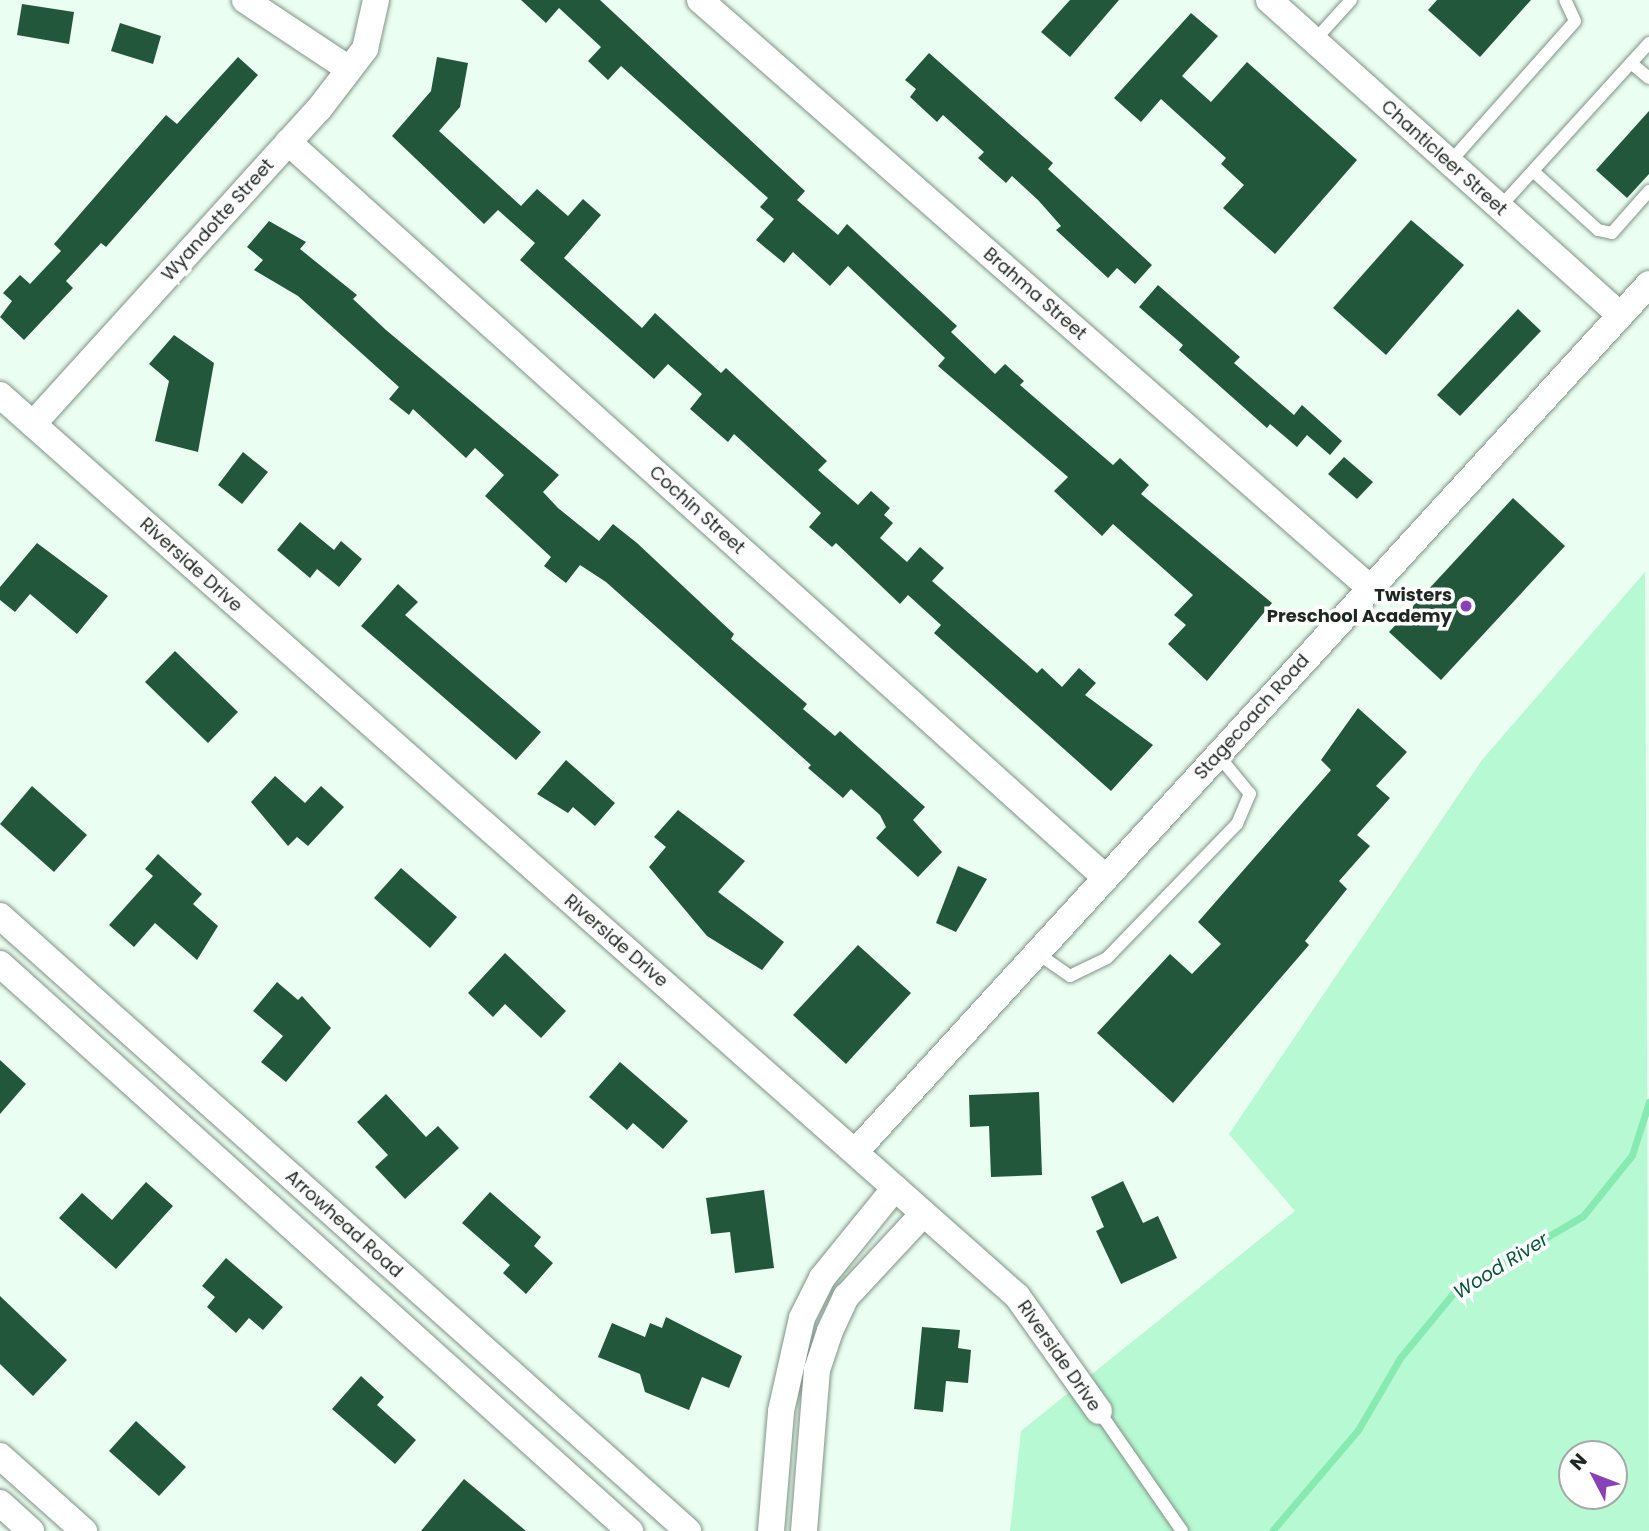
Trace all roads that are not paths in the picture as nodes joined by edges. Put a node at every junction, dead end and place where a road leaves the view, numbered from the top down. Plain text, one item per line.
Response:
1 (244, 0) edge
2 (376, 0) edge
3 (700, 0) edge
4 (1269, 0) edge
5 (1351, 0) edge
6 (1565, 0) edge
7 (1314, 41) junction
8 (1649, 43) edge
9 (1631, 63) junction
10 (349, 69) junction
11 (1649, 78) edge
12 (288, 142) junction
13 (1450, 162) junction
14 (1533, 172) junction
15 (1649, 191) edge
16 (1499, 208) junction
17 (1649, 284) edge
18 (1620, 315) junction
19 (0, 395) edge
20 (33, 424) junction
21 (1370, 588) junction
22 (1218, 755) junction
23 (1106, 878) junction
24 (0, 916) edge
25 (1037, 953) junction
26 (0, 964) edge
27 (856, 1151) junction
28 (895, 1188) junction
29 (923, 1214) junction
30 (1099, 1411) joint
31 (0, 1456) edge
32 (0, 1503) edge
33 (31, 1531) edge
34 (84, 1531) edge
35 (630, 1531) edge
36 (688, 1531) edge
37 (771, 1531) edge
38 (804, 1531) edge
39 (1182, 1531) edge

1 - 10 street
2 - 10 street, Wyandotte Street
3 - 21 street, Brahma Street
4 - 7 street, Chanticleer Street
5 - 7 lane
6 - 13 lane
7 - 13 street, Chanticleer Street
8 - 9 lane
9 - 11 lane
9 - 14 lane
10 - 12 street, Wyandotte Street
12 - 20 street, Wyandotte Street
12 - 23 street, Cochin Street
13 - 16 street, Chanticleer Street
14 - 15 lane
14 - 16 lane
16 - 18 street, Chanticleer Street
17 - 18 street, Stagecoach Road
18 - 21 street, Stagecoach Road
19 - 20 street, Riverside Drive
20 - 27 street, Riverside Drive
21 - 22 street, Stagecoach Road
22 - 23 street, Stagecoach Road
22 - 25 lane
23 - 25 street, Stagecoach Road
24 - 36 street, Arrowhead Road
25 - 27 street, Stagecoach Road
26 - 35 street, Arrowhead Road
27 - 28 street, Riverside Drive
28 - 29 street, Riverside Drive
28 - 37 street
29 - 30 street, Riverside Drive
29 - 38 street
30 - 39 lane, Riverside Drive
31 - 34 street
32 - 33 street

